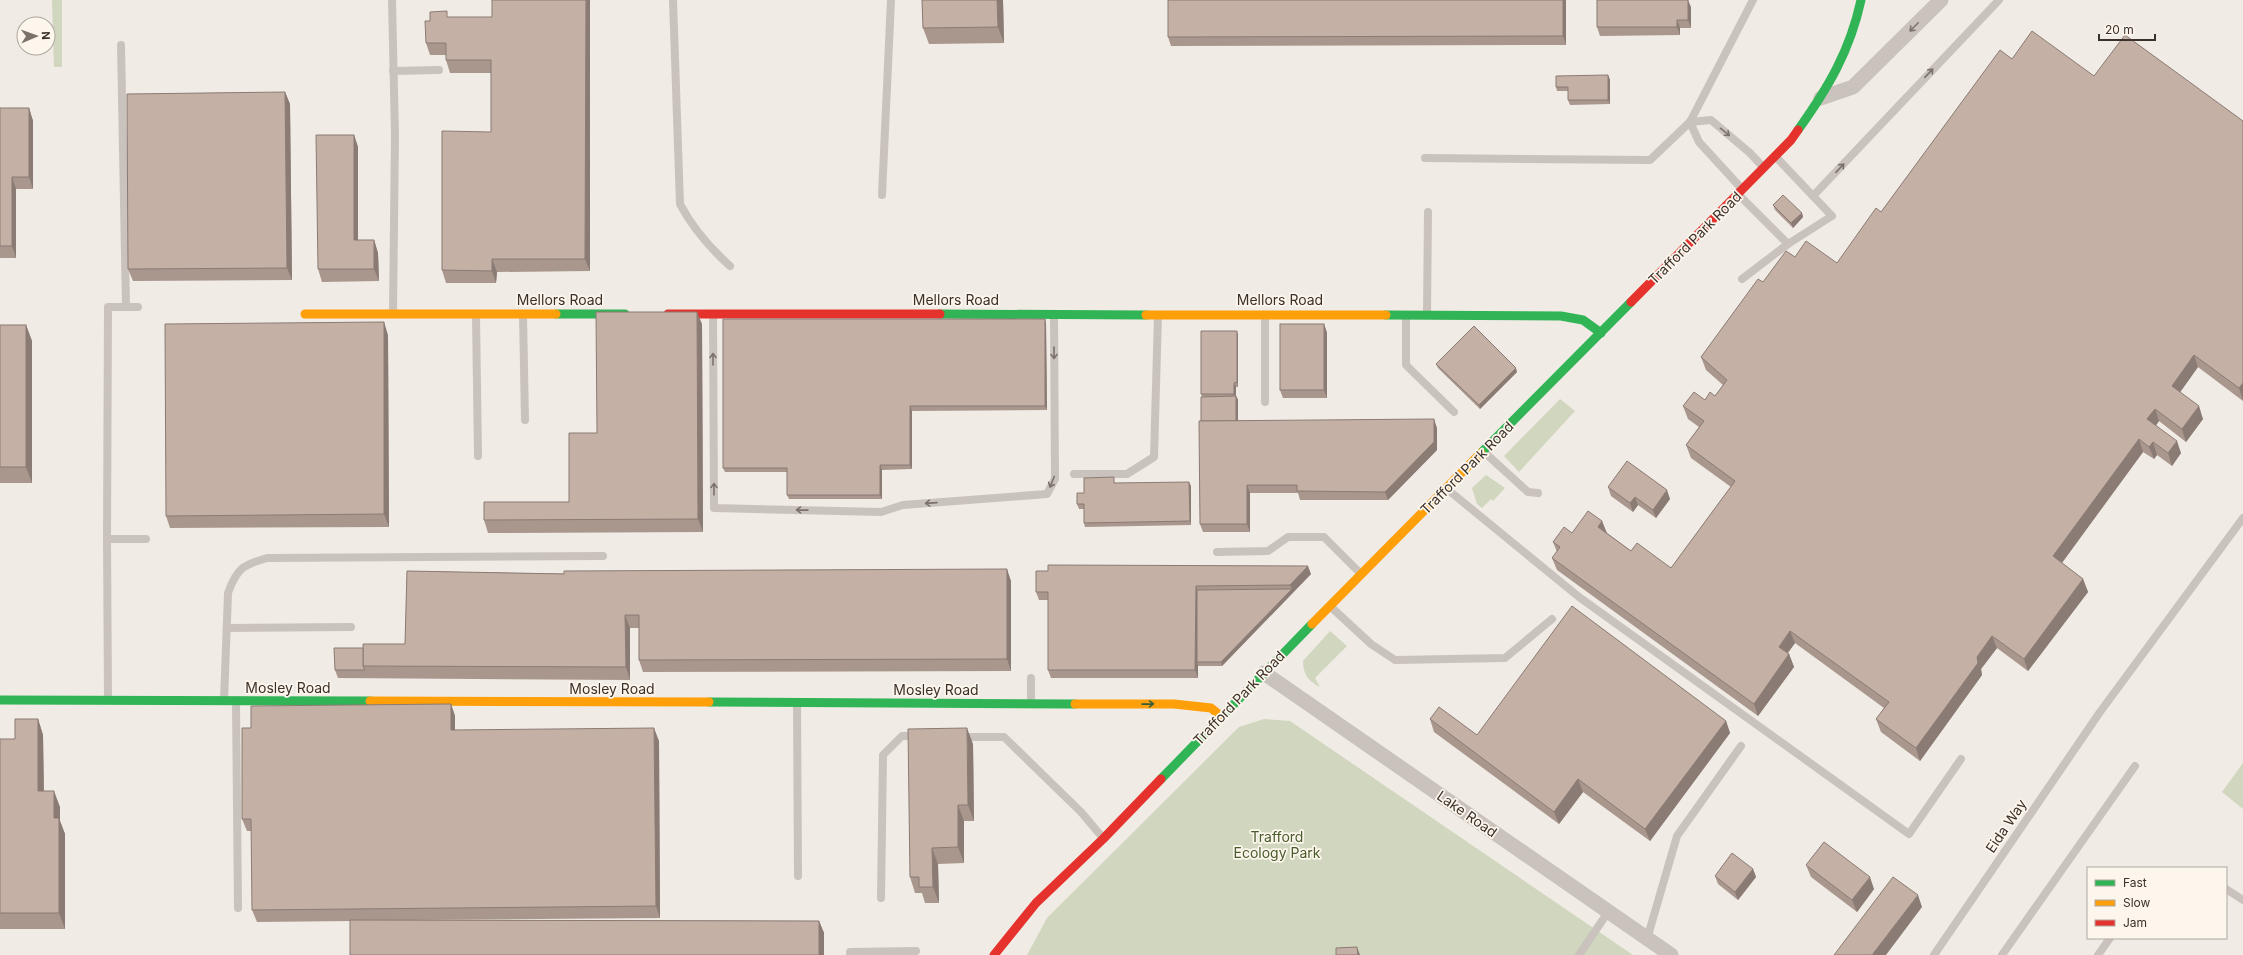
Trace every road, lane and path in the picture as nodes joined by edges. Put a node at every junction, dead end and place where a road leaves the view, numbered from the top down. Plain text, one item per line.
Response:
1 (392, 0) edge
2 (673, 0) edge
3 (891, 0) edge
4 (1753, 0) edge
5 (1861, 0) edge
6 (1941, 0) edge
7 (1999, 0) edge
8 (121, 45) dead end
9 (439, 70) dead end
10 (393, 71) junction
11 (1821, 98) junction
12 (1690, 122) junction
13 (1776, 157) junction
14 (1425, 158) dead end
15 (1765, 169) junction
16 (1741, 192) junction
17 (882, 195) dead end
18 (1813, 196) junction
19 (1428, 212) dead end
20 (1788, 244) junction
21 (730, 266) dead end
22 (1742, 279) dead end
23 (126, 307) junction
24 (138, 307) dead end
25 (305, 314) dead end
26 (393, 314) junction
27 (476, 314) junction
28 (523, 314) junction
29 (634, 314) edge
30 (658, 314) edge
31 (713, 314) junction
32 (1054, 314) junction
33 (1158, 314) junction
34 (1265, 314) junction
35 (1406, 315) junction
36 (1427, 315) junction
37 (1601, 333) junction
38 (1265, 402) dead end
39 (1454, 412) dead end
40 (525, 420) dead end
41 (1483, 452) junction
42 (478, 456) dead end
43 (1074, 474) dead end
44 (1446, 488) junction
45 (1538, 493) dead end
46 (2243, 518) edge
47 (146, 539) dead end
48 (108, 540) junction
49 (1217, 552) dead end
50 (603, 556) dead end
51 (1362, 574) junction
52 (1330, 606) junction
53 (1552, 619) dead end
54 (351, 627) dead end
55 (227, 628) junction
56 (1264, 673) junction
57 (1031, 678) dead end
58 (0, 700) edge
59 (108, 701) junction
60 (224, 701) junction
61 (236, 702) junction
62 (797, 704) junction
63 (1031, 704) junction
64 (1221, 716) junction
65 (926, 736) edge
66 (949, 736) edge
67 (1741, 746) dead end
68 (1961, 759) dead end
69 (2135, 766) dead end
70 (1103, 839) junction
71 (798, 876) dead end
72 (2227, 890) edge
73 (880, 898) dead end
74 (2243, 900) edge
75 (238, 908) dead end
76 (1608, 912) junction
77 (1647, 938) junction
78 (2109, 939) edge
79 (916, 951) dead end
80 (999, 953) edge
81 (850, 955) edge
82 (1579, 955) edge
83 (1671, 955) edge
84 (1934, 955) edge
85 (2002, 955) edge
86 (2098, 955) edge

1 - 10 lane
2 - 21 lane
3 - 17 lane
4 - 12 lane
5 - 11 street, Trafford Park Road
6 -> 11 street
18 -> 7 lane
8 - 23 lane
9 - 10 lane
10 - 26 lane
11 - 13 street, Trafford Park Road
12 - 14 lane
12 -> 15 lane
12 - 16 lane
13 - 15 street, Trafford Park Road
13 - 18 lane
15 - 16 street, Trafford Park Road
16 - 20 lane
16 - 37 street, Trafford Park Road
18 - 20 lane
19 - 36 lane
20 - 22 lane
23 - 24 lane
23 - 48 lane
25 - 26 street, Mellors Road
26 - 27 street, Mellors Road
27 - 28 street, Mellors Road
27 - 42 lane
28 - 29 street, Mellors Road
28 - 40 lane
30 - 31 street, Mellors Road
31 - 32 street, Mellors Road
32 -> 31 lane
32 - 33 street, Mellors Road
33 - 34 street, Mellors Road
33 - 43 lane
34 - 35 street, Mellors Road
34 - 38 lane
35 - 36 street, Mellors Road
35 - 39 lane
36 - 37 street, Mellors Road
37 - 41 street, Trafford Park Road
41 - 44 street, Trafford Park Road
41 - 45 lane
44 - 51 street, Trafford Park Road
44 - 68 lane
46 - 84 lane, Eida Way
47 - 48 lane
48 - 59 lane
49 - 51 lane
50 - 55 lane
51 - 52 street, Trafford Park Road
52 - 53 lane
52 - 56 street, Trafford Park Road
54 - 55 lane
55 - 60 lane
56 - 64 street, Trafford Park Road
56 - 76 street, Lake Road
57 - 63 lane
58 - 59 street, Mosley Road
59 - 60 street, Mosley Road
60 - 61 street, Mosley Road
61 - 62 street, Mosley Road
61 - 75 lane
62 - 63 street, Mosley Road
62 - 71 lane
63 -> 64 street, Mosley Road
64 - 70 street, Trafford Park Road
65 - 73 lane
66 - 70 lane
67 - 77 lane
69 - 85 lane
70 - 80 street, Trafford Park Road
72 - 74 lane
76 - 77 street, Lake Road
76 - 82 lane
77 - 83 street, Lake Road
78 - 86 lane
79 - 81 lane

